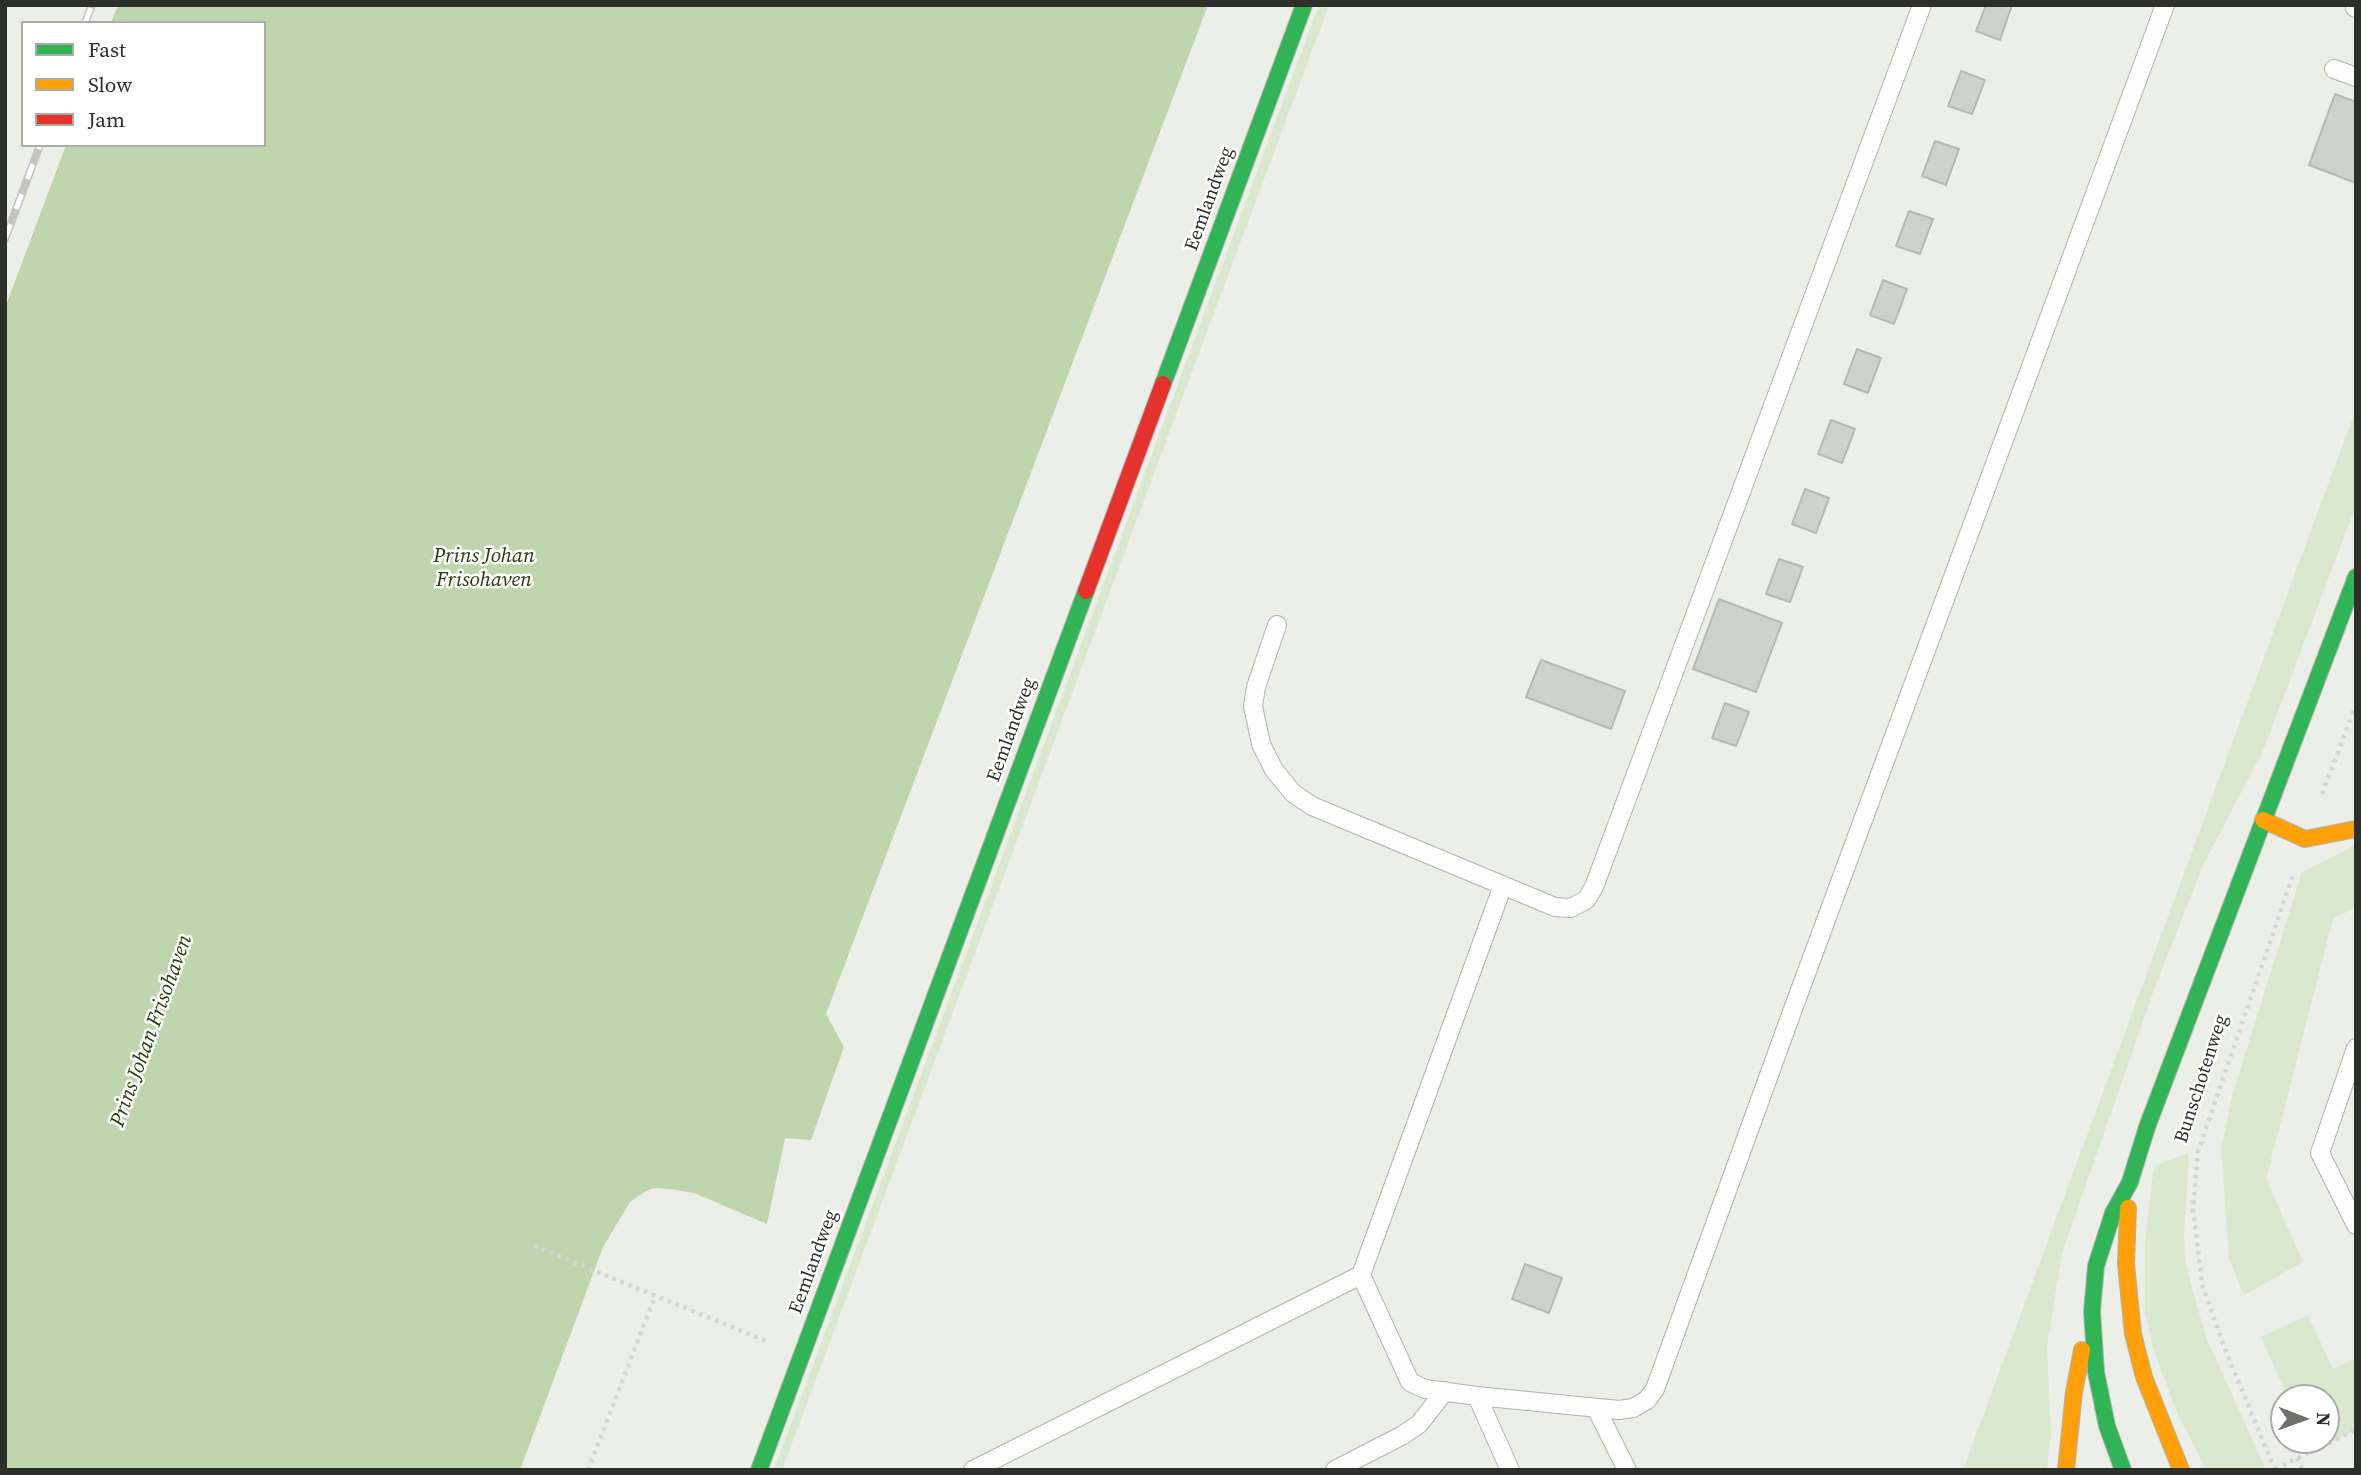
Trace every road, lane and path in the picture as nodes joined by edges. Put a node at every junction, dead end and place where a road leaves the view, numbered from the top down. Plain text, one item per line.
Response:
1 (1304, 5) edge
2 (1922, 5) edge
3 (2165, 5) edge
4 (2334, 69) dead end
5 (2356, 77) edge
6 (2356, 577) edge
7 (1277, 625) dead end
8 (2356, 705) edge
9 (2263, 820) junction
10 (2356, 829) edge
11 (2305, 839) junction
12 (1503, 885) junction
13 (2356, 1048) edge
14 (2130, 1182) junction
15 (2356, 1225) edge
16 (534, 1246) dead end
17 (1361, 1275) junction
18 (655, 1296) junction
19 (2092, 1311) junction
20 (802, 1355) junction
21 (1445, 1391) junction
22 (1477, 1396) junction
23 (1596, 1408) junction
24 (2356, 1430) edge
25 (2297, 1458) junction
26 (2275, 1469) edge
27 (588, 1470) edge
28 (759, 1470) edge
29 (973, 1470) edge
30 (1335, 1470) edge
31 (1510, 1470) edge
32 (1627, 1470) edge
33 (2066, 1470) edge
34 (2123, 1470) edge
35 (2181, 1470) edge
36 (2303, 1470) edge

1 - 20 street, Eemlandweg
2 - 12 lane
3 - 23 lane
4 - 5 lane
6 - 9 street, Bunschotenweg
7 - 12 lane
8 - 11 path, Bunschotenweg
9 - 11 street
9 - 14 street, Bunschotenweg
10 - 11 street
11 - 26 path, Bunschotenweg
12 - 17 lane
13 - 15 lane
14 - 19 street, Bunschotenweg
14 - 35 street, Bunschotenweg
16 - 18 path
17 - 21 lane
17 - 29 lane
18 - 20 path
18 - 27 path
19 - 33 street, Bunschotenweg
19 - 34 street, Bunschotenweg
20 - 28 street, Eemlandweg
21 - 22 lane
21 - 30 lane
22 - 23 lane
22 - 31 lane
23 - 32 lane
24 - 25 path
25 - 26 path
25 - 36 path

